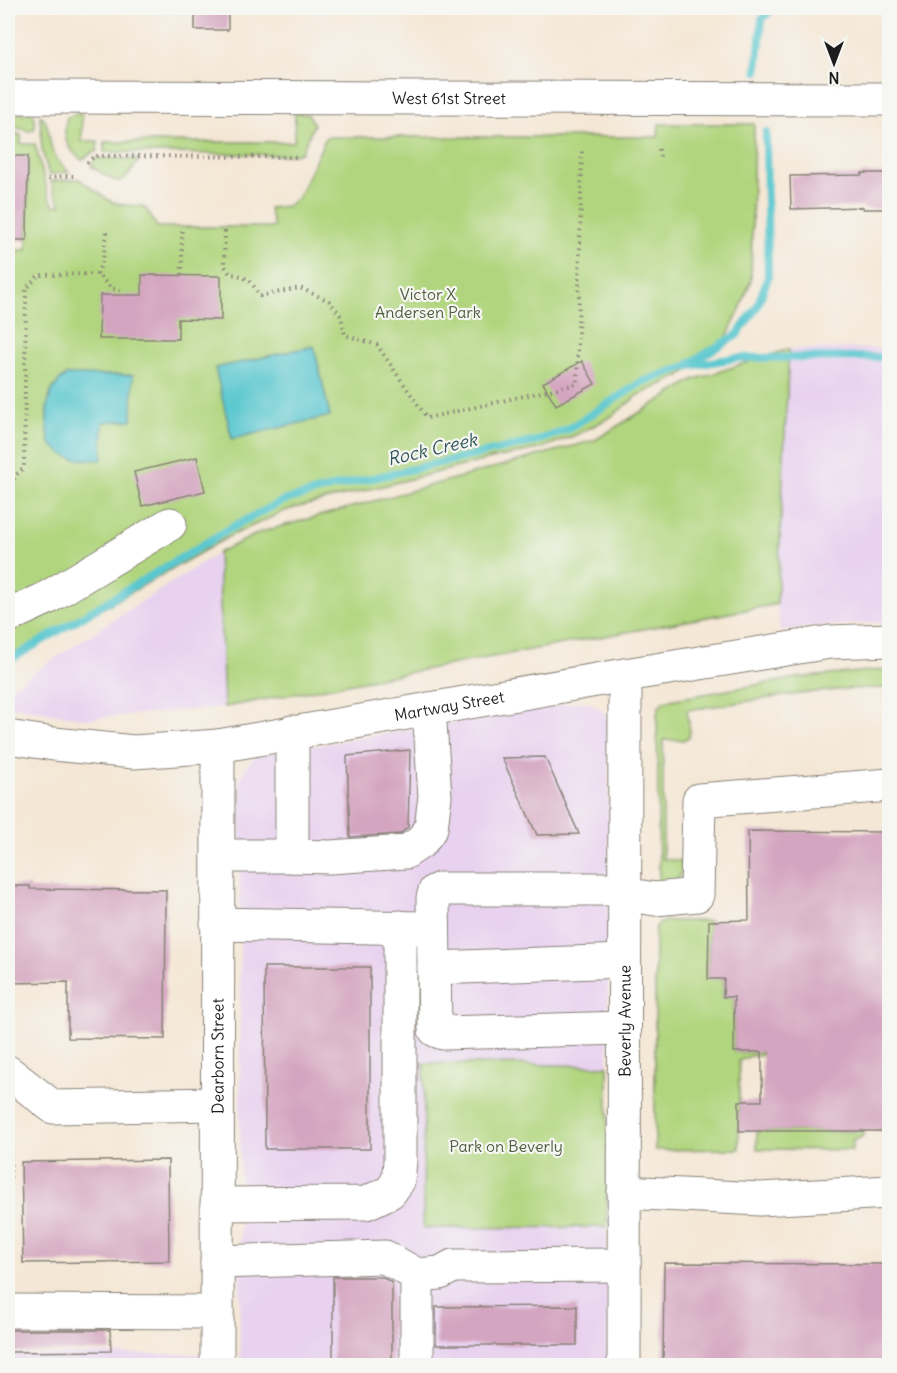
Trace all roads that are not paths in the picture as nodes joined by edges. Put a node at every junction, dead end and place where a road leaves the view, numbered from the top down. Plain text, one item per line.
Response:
1 (8, 96) edge
2 (890, 99) edge
3 (170, 524) dead end
4 (8, 616) edge
5 (890, 640) edge
6 (625, 675) junction
7 (429, 709) junction
8 (292, 732) junction
9 (8, 737) edge
10 (218, 746) junction
11 (890, 784) edge
12 (218, 856) junction
13 (292, 856) junction
14 (624, 892) junction
15 (218, 924) junction
16 (400, 927) junction
17 (433, 928) junction
18 (624, 961) junction
19 (434, 968) junction
20 (624, 1028) junction
21 (8, 1072) edge
22 (217, 1104) junction
23 (624, 1192) junction
24 (890, 1192) edge
25 (217, 1204) junction
26 (217, 1262) junction
27 (624, 1265) junction
28 (417, 1275) junction
29 (8, 1311) edge
30 (217, 1312) junction
31 (217, 1365) edge
32 (417, 1365) edge
33 (624, 1365) edge

1 - 2 street, West 61st Street
3 - 4 street
5 - 6 street, Martway Street
6 - 7 street, Martway Street
6 - 14 street, Beverly Avenue
7 - 8 street, Martway Street
7 - 13 street
8 - 10 street, Martway Street
8 - 13 street
9 - 10 street, Martway Street
10 - 12 street, Dearborn Street
11 - 14 street
12 - 13 street
12 - 15 street, Dearborn Street
14 - 17 street
14 - 18 street, Beverly Avenue
15 - 16 street
15 - 22 street, Dearborn Street
16 - 17 street
16 - 25 street
17 - 19 street
18 - 19 street
18 - 20 street, Beverly Avenue
19 - 20 street
20 - 23 street, Beverly Avenue
21 - 22 street
22 - 25 street, Dearborn Street
23 - 24 street
23 - 27 street, Beverly Avenue
25 - 26 street, Dearborn Street
26 - 28 street
26 - 30 street, Dearborn Street
27 - 28 street
27 - 33 street, Beverly Avenue
28 - 32 street
29 - 30 street
30 - 31 street, Dearborn Street

